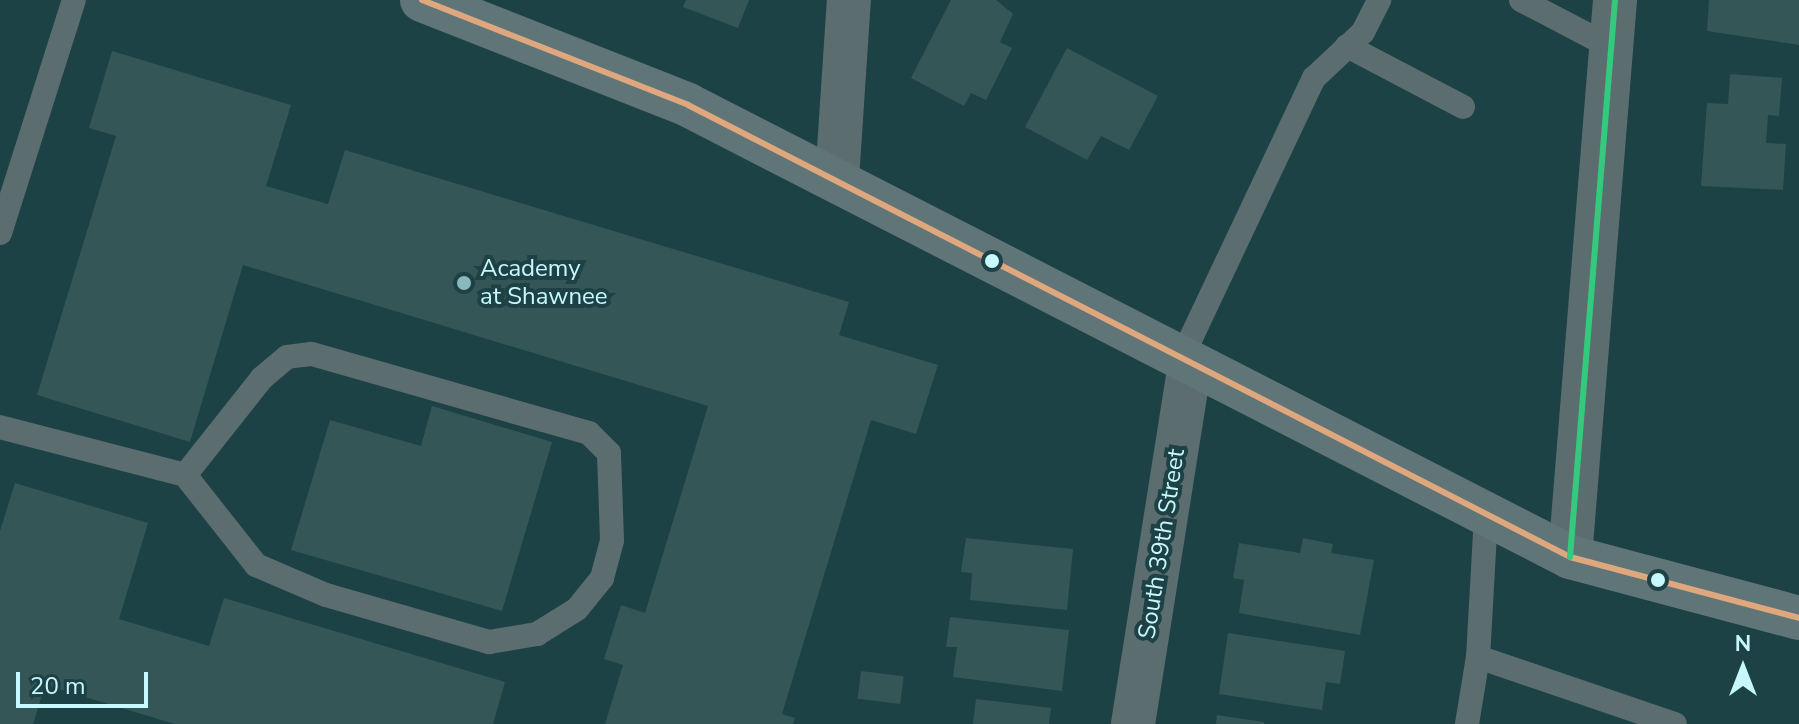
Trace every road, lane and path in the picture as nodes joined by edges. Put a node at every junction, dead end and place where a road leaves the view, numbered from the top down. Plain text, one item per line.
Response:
1 (74, 0) edge
2 (422, 0) edge
3 (849, 0) edge
4 (1379, 0) edge
5 (1521, 0) edge
6 (1615, 0) edge
7 (1347, 46) junction
8 (1611, 47) junction
9 (1463, 107) dead end
10 (837, 179) junction
11 (0, 233) edge
12 (1186, 361) junction
13 (0, 427) edge
14 (185, 475) junction
15 (1486, 515) junction
16 (1570, 557) junction
17 (1799, 618) edge
18 (1478, 657) junction
19 (1133, 724) edge
20 (1467, 724) edge
21 (1675, 724) edge

1 - 11 lane
2 - 10 street
3 - 10 street
4 - 7 lane
5 - 8 lane
6 - 8 street
7 - 9 lane
7 - 12 lane
8 - 16 street
10 - 12 street
12 - 15 street
12 - 19 street, South 39th Street
13 - 14 lane
14 - 14 lane
15 - 16 street
15 - 18 lane
16 - 17 street
18 - 20 lane
18 - 21 lane

